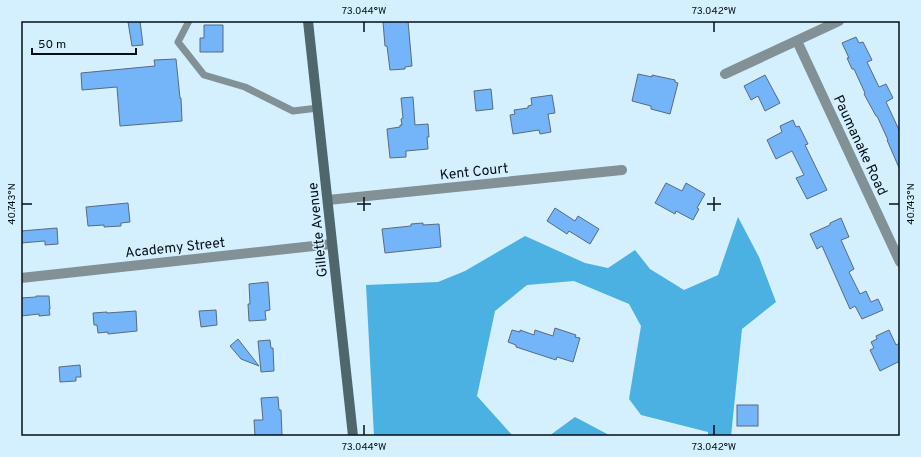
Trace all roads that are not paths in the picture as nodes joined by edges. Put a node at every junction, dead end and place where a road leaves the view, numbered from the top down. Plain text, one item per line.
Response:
1 (189, 21) edge
2 (308, 21) edge
3 (839, 21) edge
4 (797, 41) junction
5 (725, 74) dead end
6 (318, 108) junction
7 (622, 170) dead end
8 (328, 200) junction
9 (332, 244) junction
10 (900, 262) edge
11 (21, 278) edge
12 (353, 436) edge

1 - 6 lane
2 - 6 street, Gillette Avenue
3 - 4 street
4 - 5 street
4 - 10 street, Paumanake Road
6 - 8 street, Gillette Avenue
7 - 8 street, Kent Court
8 - 9 street, Gillette Avenue
9 - 11 street, Academy Street
9 - 12 street, Gillette Avenue

